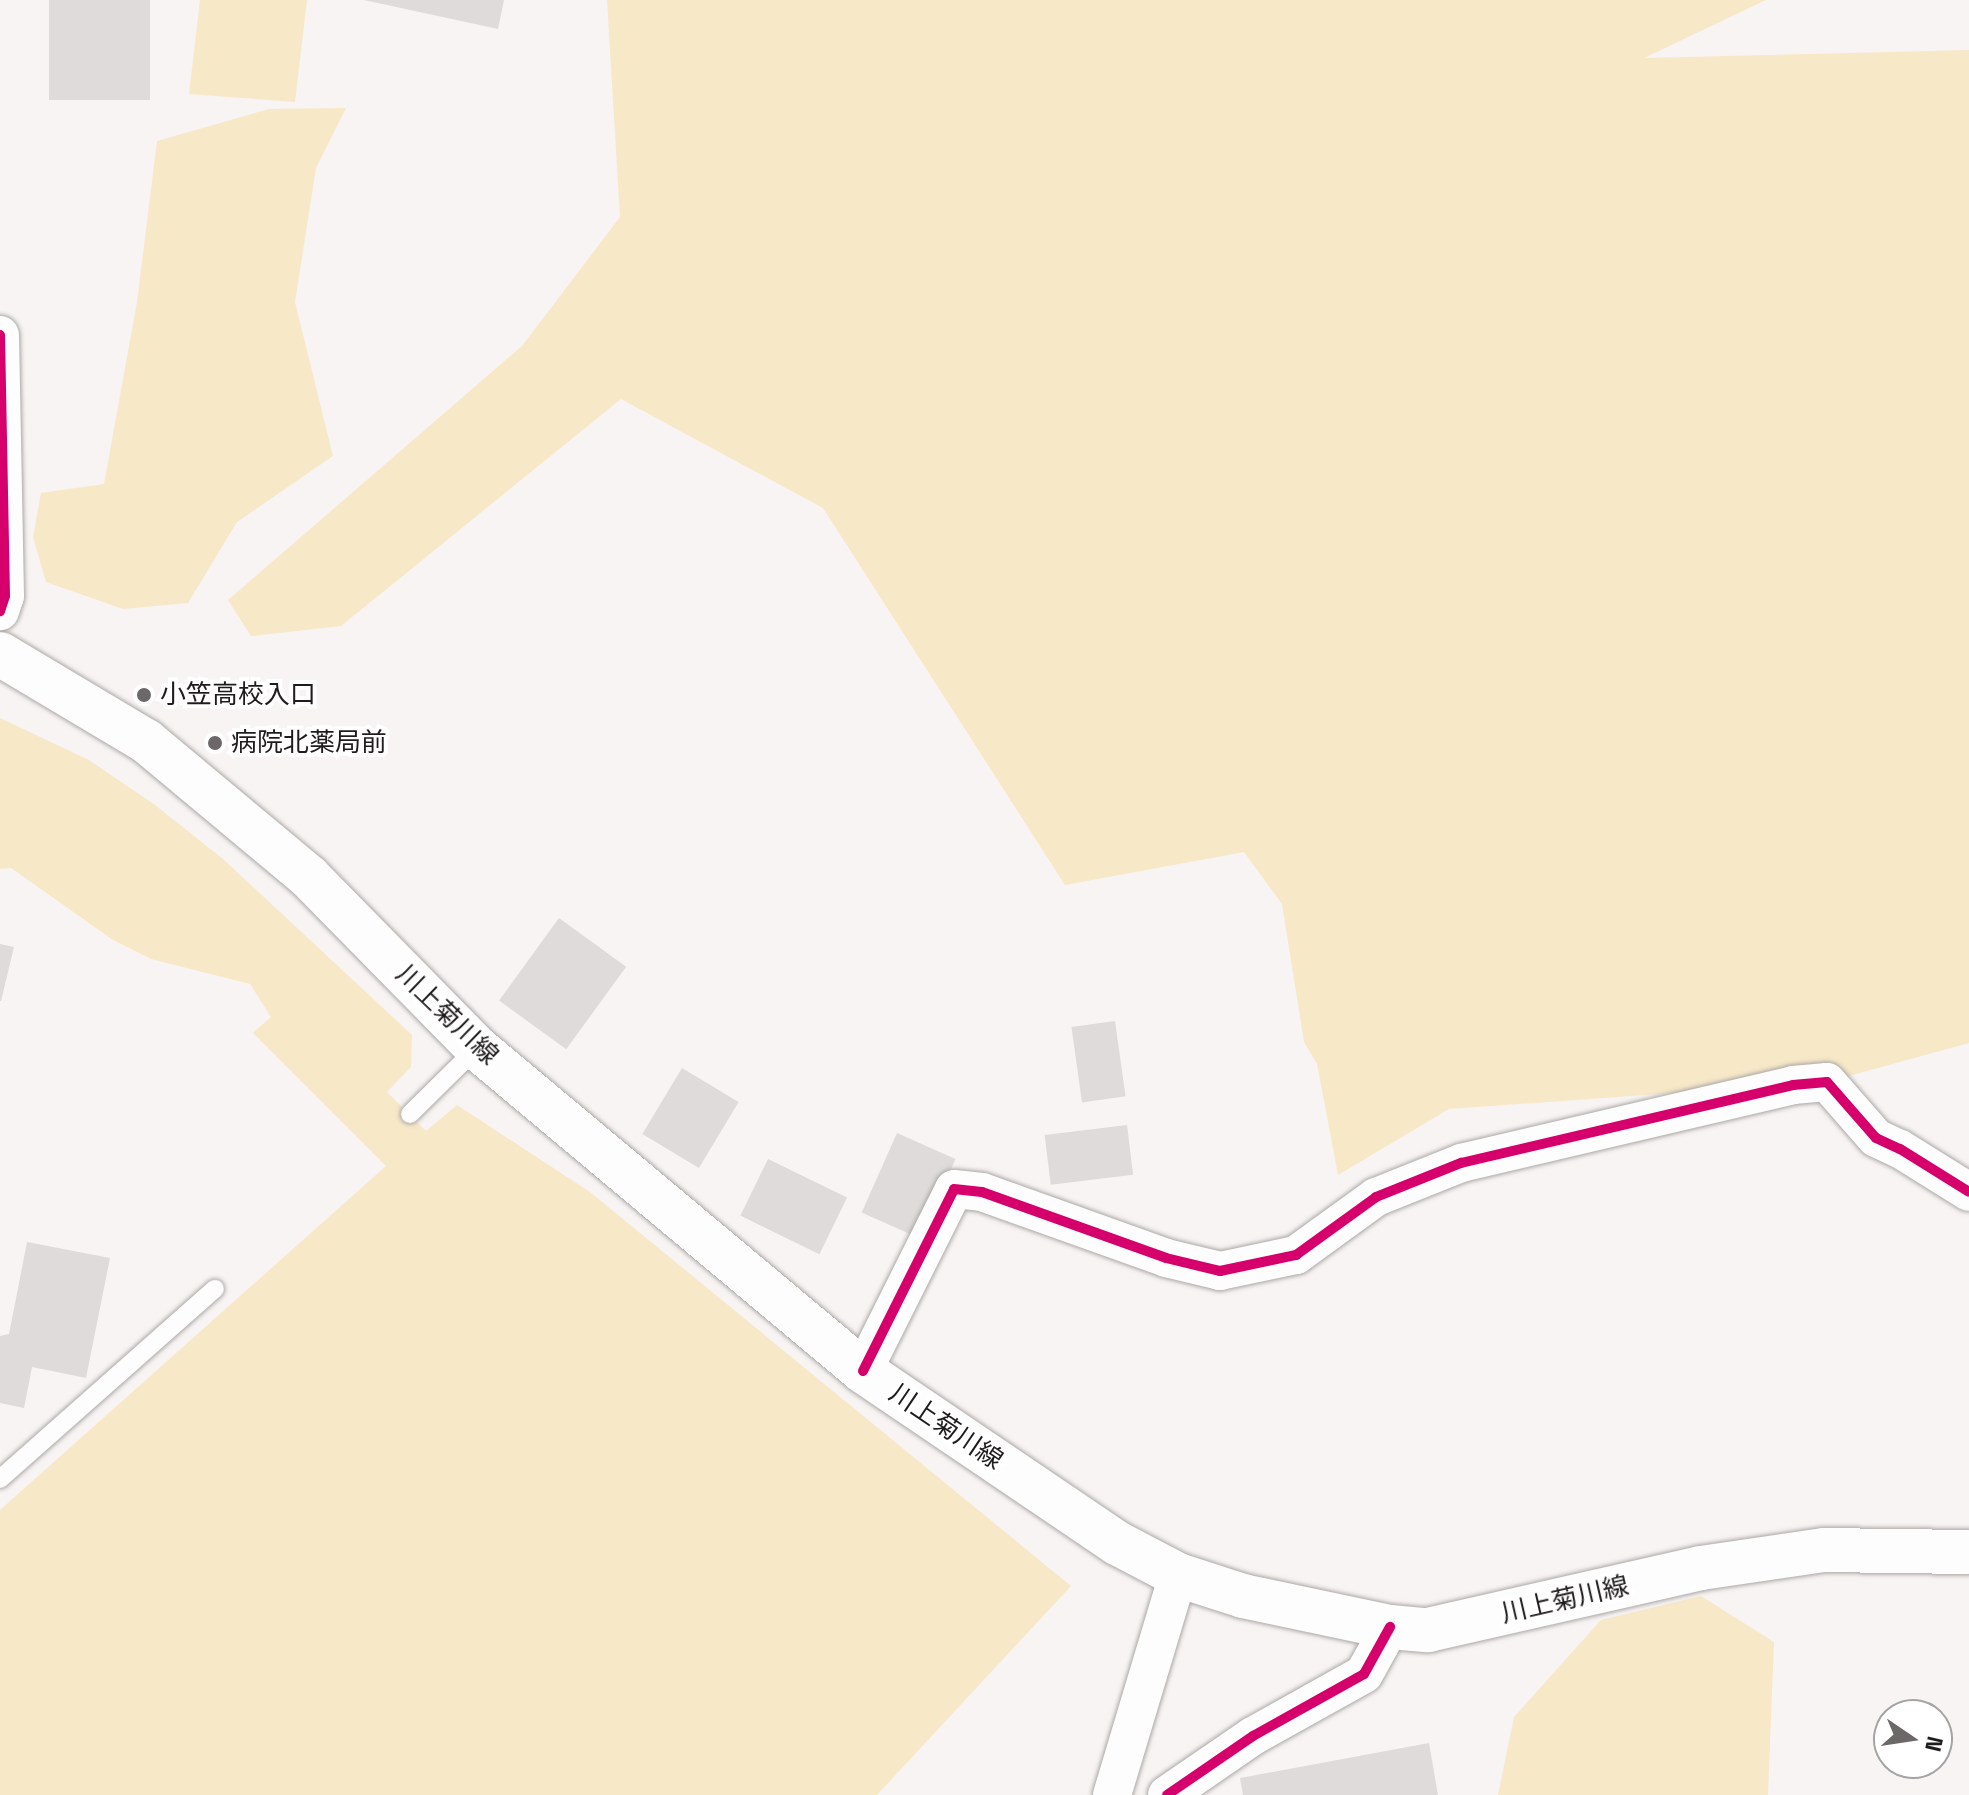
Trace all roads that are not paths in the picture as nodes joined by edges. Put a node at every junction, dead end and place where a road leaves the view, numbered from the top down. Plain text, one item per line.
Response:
1 (0, 335) edge
2 (0, 611) edge
3 (0, 654) edge
4 (477, 1048) junction
5 (410, 1114) dead end
6 (1969, 1192) edge
7 (215, 1289) dead end
8 (863, 1371) junction
9 (0, 1479) edge
10 (1969, 1552) edge
11 (1178, 1575) junction
12 (1390, 1627) junction
13 (1112, 1795) edge
14 (1167, 1795) edge

1 - 2 street
3 - 4 main road, 川上菊川線
4 - 5 lane
4 - 8 main road, 川上菊川線
6 - 8 street
7 - 9 lane
8 - 11 main road, 川上菊川線
10 - 12 main road, 川上菊川線
11 - 12 main road, 川上菊川線
11 - 13 street
12 - 14 street

